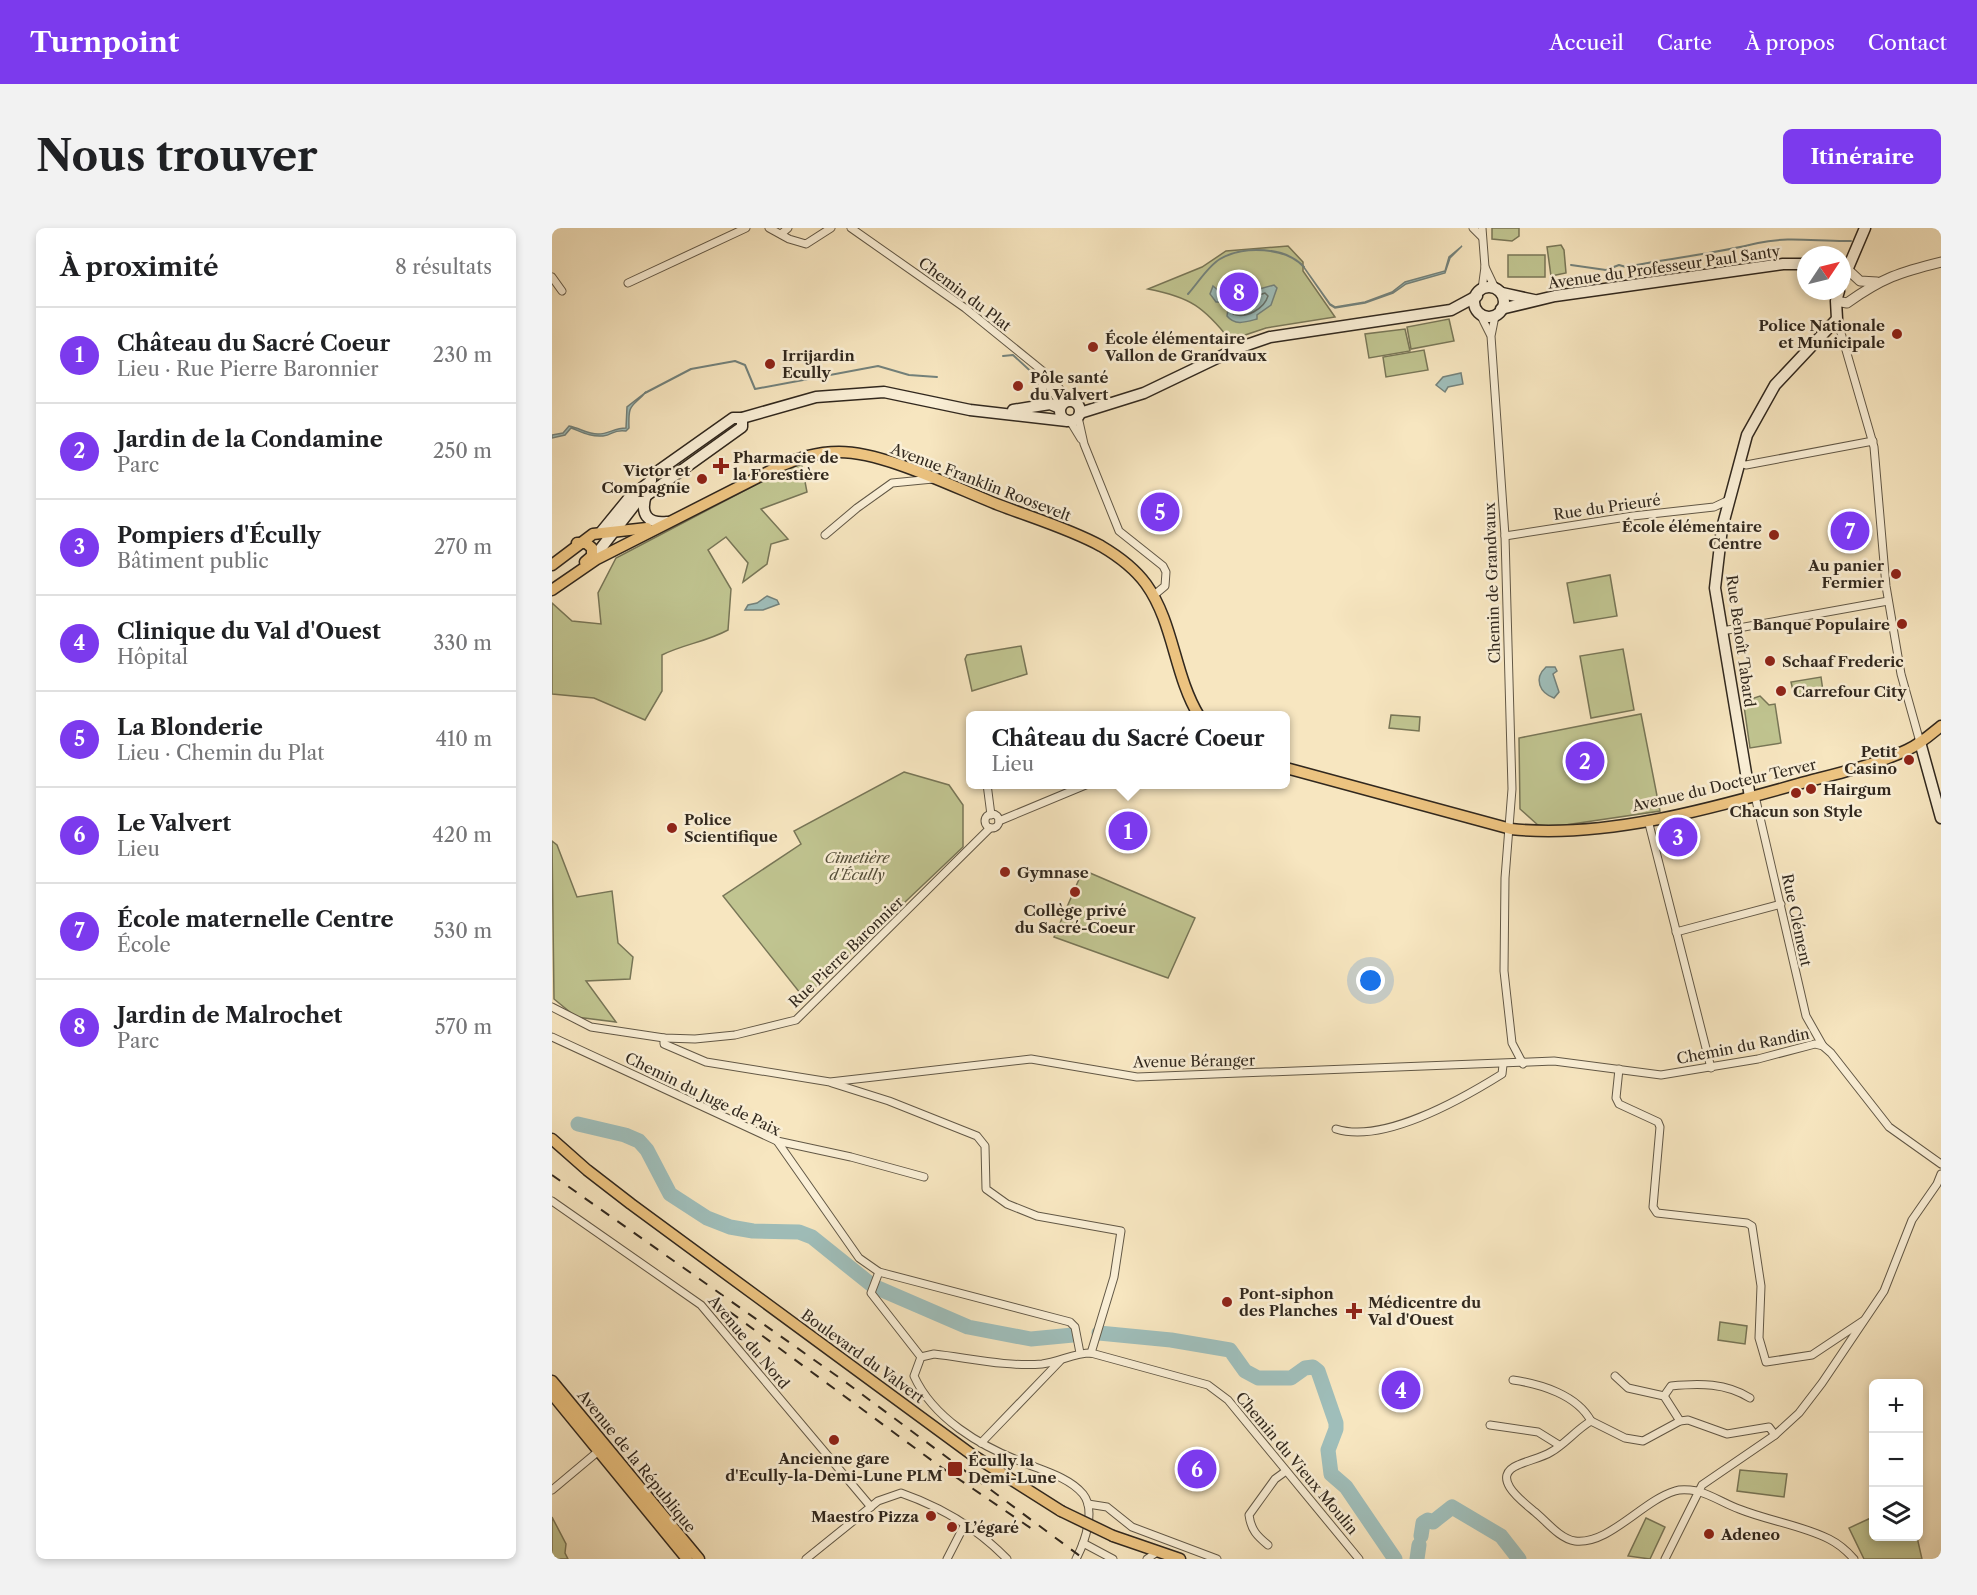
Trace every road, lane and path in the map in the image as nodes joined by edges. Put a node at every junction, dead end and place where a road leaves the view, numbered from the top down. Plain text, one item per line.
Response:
1 (746, 228) edge
2 (769, 228) edge
3 (788, 228) edge
4 (831, 228) edge
5 (851, 228) edge
6 (1473, 228) edge
7 (1482, 228) edge
8 (1865, 228) edge
9 (781, 234) junction
10 (1482, 237) junction
11 (1851, 254) edge
12 (1941, 262) edge
13 (1797, 266) edge
14 (1485, 267) junction
15 (1851, 273) edge
16 (552, 277) edge
17 (1877, 282) junction
18 (628, 283) dead end
19 (1498, 290) junction
20 (562, 291) dead end
21 (1479, 293) junction
22 (1535, 300) junction
23 (1837, 300) edge
24 (1843, 300) edge
25 (1451, 310) junction
26 (1498, 313) junction
27 (1479, 315) junction
28 (1837, 319) junction
29 (1491, 333) junction
30 (1032, 363) junction
31 (1063, 405) junction
32 (1035, 407) junction
33 (1001, 412) junction
34 (1075, 416) junction
35 (1873, 441) junction
36 (1739, 463) junction
37 (933, 480) junction
38 (656, 483) junction
39 (646, 495) junction
40 (1729, 500) junction
41 (1714, 507) junction
42 (1726, 512) junction
43 (667, 522) junction
44 (614, 530) junction
45 (602, 531) junction
46 (825, 535) dead end
47 (1505, 536) junction
48 (577, 543) junction
49 (589, 560) junction
50 (552, 565) edge
51 (552, 590) edge
52 (1153, 596) junction
53 (1888, 602) junction
54 (1722, 631) junction
55 (1196, 711) edge
56 (1941, 726) edge
57 (1920, 742) junction
58 (1290, 769) edge
59 (988, 789) edge
60 (1076, 789) edge
61 (1752, 797) junction
62 (991, 814) junction
63 (1941, 818) edge
64 (1648, 820) junction
65 (999, 821) junction
66 (990, 828) junction
67 (1511, 829) junction
68 (1781, 903) junction
69 (1676, 932) junction
70 (552, 1007) edge
71 (552, 1037) edge
72 (664, 1038) junction
73 (1823, 1046) junction
74 (1523, 1064) junction
75 (1503, 1065) junction
76 (1711, 1068) junction
77 (1619, 1069) junction
78 (830, 1082) junction
79 (1336, 1129) dead end
80 (552, 1139) edge
81 (777, 1141) junction
82 (1941, 1164) edge
83 (1941, 1174) edge
84 (924, 1178) dead end
85 (552, 1201) edge
86 (560, 1206) junction
87 (552, 1213) edge
88 (879, 1272) junction
89 (1863, 1321) junction
90 (1080, 1349) junction
91 (1092, 1350) junction
92 (921, 1357) junction
93 (1060, 1361) junction
94 (1615, 1376) dead end
95 (1513, 1380) dead end
96 (552, 1381) edge
97 (552, 1394) edge
98 (1664, 1396) junction
99 (1750, 1398) dead end
100 (1591, 1421) junction
101 (1680, 1421) junction
102 (1490, 1425) dead end
103 (1775, 1435) junction
104 (981, 1443) junction
105 (1559, 1445) junction
106 (598, 1451) junction
107 (1286, 1470) junction
108 (552, 1490) edge
109 (1697, 1491) junction
110 (1088, 1504) junction
111 (871, 1508) junction
112 (965, 1524) junction
113 (1083, 1543) junction
114 (1268, 1545) dead end
115 (999, 1551) junction
116 (1157, 1552) junction
117 (687, 1559) edge
118 (699, 1559) edge
119 (806, 1559) edge
120 (946, 1559) edge
121 (992, 1559) edge
122 (1006, 1559) edge
123 (1077, 1559) edge
124 (1113, 1559) edge
125 (1147, 1559) edge
126 (1180, 1559) edge
127 (1217, 1559) edge
128 (1359, 1559) edge
129 (1665, 1559) edge
130 (1854, 1559) edge

1 - 18 street
2 - 9 street
3 - 9 street
4 - 9 street
5 - 30 street, Chemin du Plat
6 - 10 street
7 - 10 street
8 - 11 main road
10 - 14 street
12 - 17 street
13 - 22 main road, Avenue du Professeur Paul Santy
14 - 19 street
14 - 21 street
15 - 17 street
16 - 20 street
17 - 24 street
19 - 21 main road
19 - 22 main road, Avenue du Professeur Paul Santy
19 - 26 main road
21 - 25 main road
21 - 27 main road
22 - 26 main road, Avenue du Professeur Paul Santy
23 - 28 main road
25 - 27 main road
25 - 34 main road
26 - 27 main road, Avenue du Professeur Paul Santy
26 - 29 street, Chemin de Grandvaux
27 - 29 street, Chemin de Grandvaux
28 - 35 street
28 - 36 main road, Rue Benoît Tabard
29 - 47 street, Chemin de Grandvaux
30 - 31 street, Chemin du Plat
30 - 32 street
31 - 32 main road
31 - 34 main road
31 - 34 main road
32 - 33 main road
33 - 34 main road
33 - 38 main road
34 - 52 street
35 - 36 street
35 - 53 street
36 - 40 main road, Rue Benoît Tabard
37 - 43 main road, Avenue Franklin Roosevelt
37 - 46 street
37 - 52 main road, Avenue Franklin Roosevelt
38 - 39 main road
38 - 45 main road
39 - 43 main road
39 - 44 main road
40 - 41 street
40 - 42 main road, Rue Benoît Tabard
41 - 42 street
41 - 47 street, Rue du Prieuré
42 - 54 main road, Rue Benoît Tabard
43 - 44 main road, Avenue Franklin Roosevelt
43 - 51 main road, Avenue Franklin Roosevelt
44 - 45 main road, Avenue Franklin Roosevelt
44 - 49 main road
45 - 48 main road, Avenue Franklin Roosevelt
47 - 67 street, Chemin de Grandvaux
48 - 49 main road
48 - 50 main road, Avenue Franklin Roosevelt
49 - 51 main road
52 - 55 main road, Avenue Franklin Roosevelt
53 - 54 street
53 - 57 street
54 - 61 main road, Rue Benoît Tabard
56 - 57 main road, Avenue du Docteur Terver
57 - 61 main road, Avenue du Docteur Terver
57 - 63 main road
58 - 67 main road, Avenue du Docteur Terver
59 - 62 street
60 - 65 street
61 - 64 main road, Avenue du Docteur Terver
61 - 68 street, Rue Clément
62 - 65 street
62 - 66 street
64 - 67 main road, Avenue du Docteur Terver
64 - 69 street
65 - 66 street
66 - 72 street, Rue Pierre Baronnier
67 - 74 street
68 - 69 street
68 - 73 street, Rue Clément
69 - 76 street
70 - 72 street, Rue Pierre Baronnier
71 - 81 street, Chemin du Juge de Paix
72 - 78 street, Avenue Béranger
73 - 76 street, Chemin du Randin
73 - 82 street, Chemin du Randin
74 - 75 street, Avenue Béranger
74 - 77 street, Chemin du Randin
75 - 78 street, Avenue Béranger
75 - 79 street
76 - 77 street, Chemin du Randin
77 - 89 street
78 - 91 street
80 - 116 main road, Boulevard du Valvert, bridge
81 - 84 street
81 - 88 street, Chemin du Juge de Paix
83 - 89 street
85 - 86 street, Avenue du Nord
86 - 87 street
86 - 111 street, Avenue du Nord
88 - 90 street, Chemin du Juge de Paix
88 - 92 street
89 - 103 street
90 - 91 street, Chemin du Vieux Moulin
90 - 93 street, Chemin du Vieux Moulin
91 - 107 street, Chemin du Vieux Moulin
92 - 93 street, Chemin du Vieux Moulin
92 - 104 street
93 - 104 street
94 - 98 street
95 - 100 street
96 - 106 main road, Avenue de la République
97 - 106 main road, Avenue de la République
98 - 99 street
98 - 101 street
100 - 101 street
100 - 105 street
101 - 103 street
102 - 105 street
103 - 109 street
104 - 110 street
105 - 109 street
106 - 108 street
106 - 117 main road, Avenue de la République
106 - 118 main road, Avenue de la République
107 - 114 street
107 - 128 street, Chemin du Vieux Moulin
109 - 129 street
109 - 130 street
110 - 113 street
110 - 127 street
111 - 112 street
111 - 119 street
112 - 115 street
112 - 120 street
113 - 123 street
113 - 124 street
115 - 121 street
115 - 122 street
116 - 125 street
116 - 126 main road, Boulevard du Valvert

